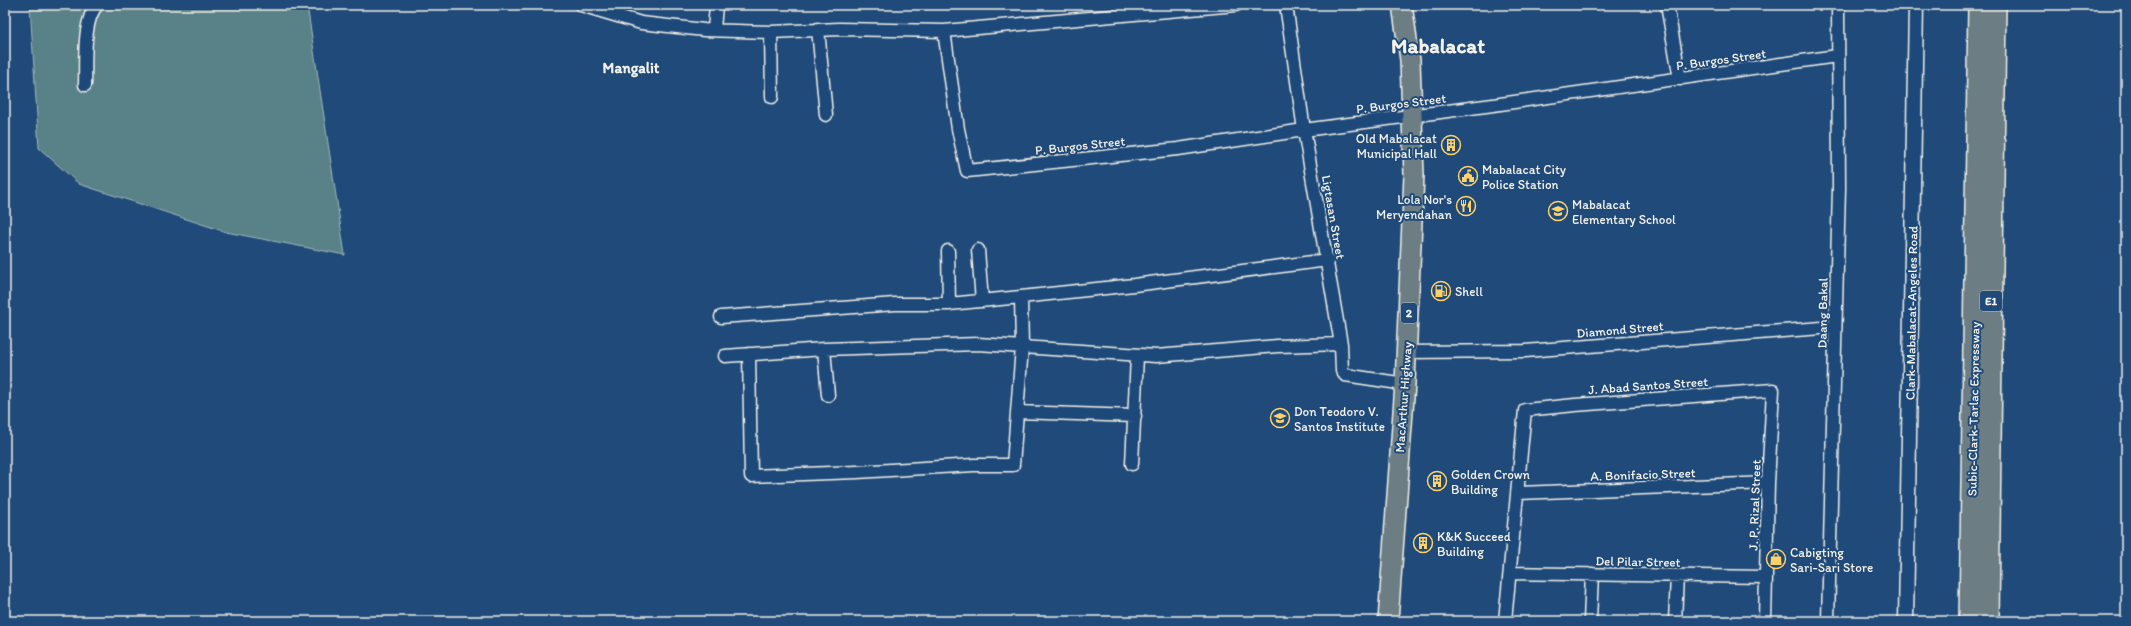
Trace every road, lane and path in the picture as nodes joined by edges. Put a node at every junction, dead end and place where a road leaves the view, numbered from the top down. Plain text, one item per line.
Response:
1 (96, 5) edge
2 (716, 5) edge
3 (1236, 5) edge
4 (1286, 5) edge
5 (1402, 5) edge
6 (1667, 5) edge
7 (1838, 5) edge
8 (1916, 5) edge
9 (1978, 5) edge
10 (1995, 5) edge
11 (588, 6) edge
12 (818, 29) junction
13 (714, 30) junction
14 (944, 31) junction
15 (771, 32) junction
16 (1837, 56) junction
17 (1680, 79) junction
18 (85, 85) dead end
19 (772, 97) dead end
20 (1413, 114) junction
21 (826, 115) dead end
22 (1304, 130) junction
23 (978, 250) dead end
24 (948, 251) dead end
25 (1328, 260) junction
26 (1021, 297) junction
27 (982, 301) junction
28 (949, 304) junction
29 (720, 317) dead end
30 (1835, 327) junction
31 (1341, 344) junction
32 (1022, 347) junction
33 (824, 349) junction
34 (1406, 352) junction
35 (749, 354) junction
36 (724, 356) dead end
37 (1138, 356) junction
38 (1405, 384) junction
39 (1773, 390) joint
40 (828, 395) dead end
41 (1017, 412) junction
42 (1135, 416) junction
43 (1132, 464) dead end
44 (1768, 483) junction
45 (1518, 493) junction
46 (1510, 573) junction
47 (1592, 574) junction
48 (1677, 576) junction
49 (1765, 577) junction
50 (1388, 621) edge
51 (1505, 621) edge
52 (1590, 621) edge
53 (1675, 621) edge
54 (1765, 621) edge
55 (1828, 621) edge
56 (1906, 621) edge
57 (1970, 621) edge
58 (1988, 621) edge

1 - 18 street
2 - 13 street
3 - 14 street
4 - 22 street, Ligtasan Street
5 - 20 highway, MacArthur Highway / 2
6 - 17 street
7 - 16 street, Daang Bakal
8 - 56 street, Clark-Mabalacat-Angeles Road
9 - 57 highway, Subic-Clark-Tarlac Expressway / E1
10 - 58 highway, Subic-Clark-Tarlac Expressway / E1
11 - 13 street
12 - 14 street
12 - 15 street
12 - 21 street
13 - 15 street
14 - 22 street, P. Burgos Street
15 - 19 street
16 - 17 street, P. Burgos Street
16 - 30 street, Daang Bakal
17 - 20 street, P. Burgos Street
20 - 22 street, P. Burgos Street
20 - 34 highway, MacArthur Highway / 2
22 - 25 street, Ligtasan Street
23 - 27 street
24 - 28 street
25 - 26 street
25 - 31 street, Ligtasan Street
26 - 27 street
26 - 32 street
27 - 28 street
28 - 29 street
30 - 34 street, Diamond Street
30 - 55 street, Daang Bakal
31 - 37 street
31 - 38 street, Ligtasan Street
32 - 33 street
32 - 37 street
32 - 41 street
33 - 35 street
33 - 40 street
34 - 38 highway, MacArthur Highway / 2
35 - 36 street
35 - 41 street
37 - 42 street
38 - 50 highway, MacArthur Highway / 2
39 - 44 street, J. P. Rizal Street
39 - 45 street, J. Abad Santos Street
41 - 42 street
42 - 43 street
44 - 45 street, A. Bonifacio Street
44 - 49 street, J. P. Rizal Street
45 - 46 street
46 - 47 street, Del Pilar Street
46 - 51 street
47 - 48 street, Del Pilar Street
47 - 52 street
48 - 49 street, Del Pilar Street
48 - 53 street
49 - 54 street, J. P. Rizal Street

